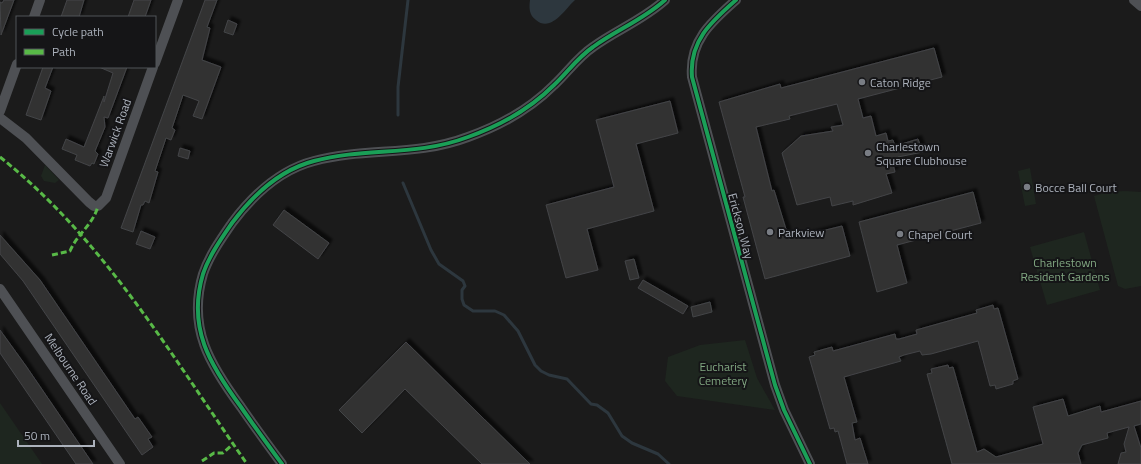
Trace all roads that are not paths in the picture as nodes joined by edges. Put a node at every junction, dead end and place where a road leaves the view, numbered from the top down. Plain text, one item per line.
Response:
1 (40, 0) edge
2 (178, 0) edge
3 (664, 0) edge
4 (736, 0) edge
5 (1134, 0) edge
6 (1141, 6) edge
7 (34, 16) edge
8 (156, 60) edge
9 (16, 67) edge
10 (153, 68) edge
11 (0, 111) edge
12 (0, 118) edge
13 (0, 289) edge
14 (120, 464) edge
15 (282, 464) edge
16 (810, 464) edge

1 - 7 street
2 - 8 street
3 - 15 street
4 - 16 street, Erickson Way
5 - 6 street
9 - 11 street
10 - 12 street, Warwick Road
13 - 14 street, Melbourne Road

